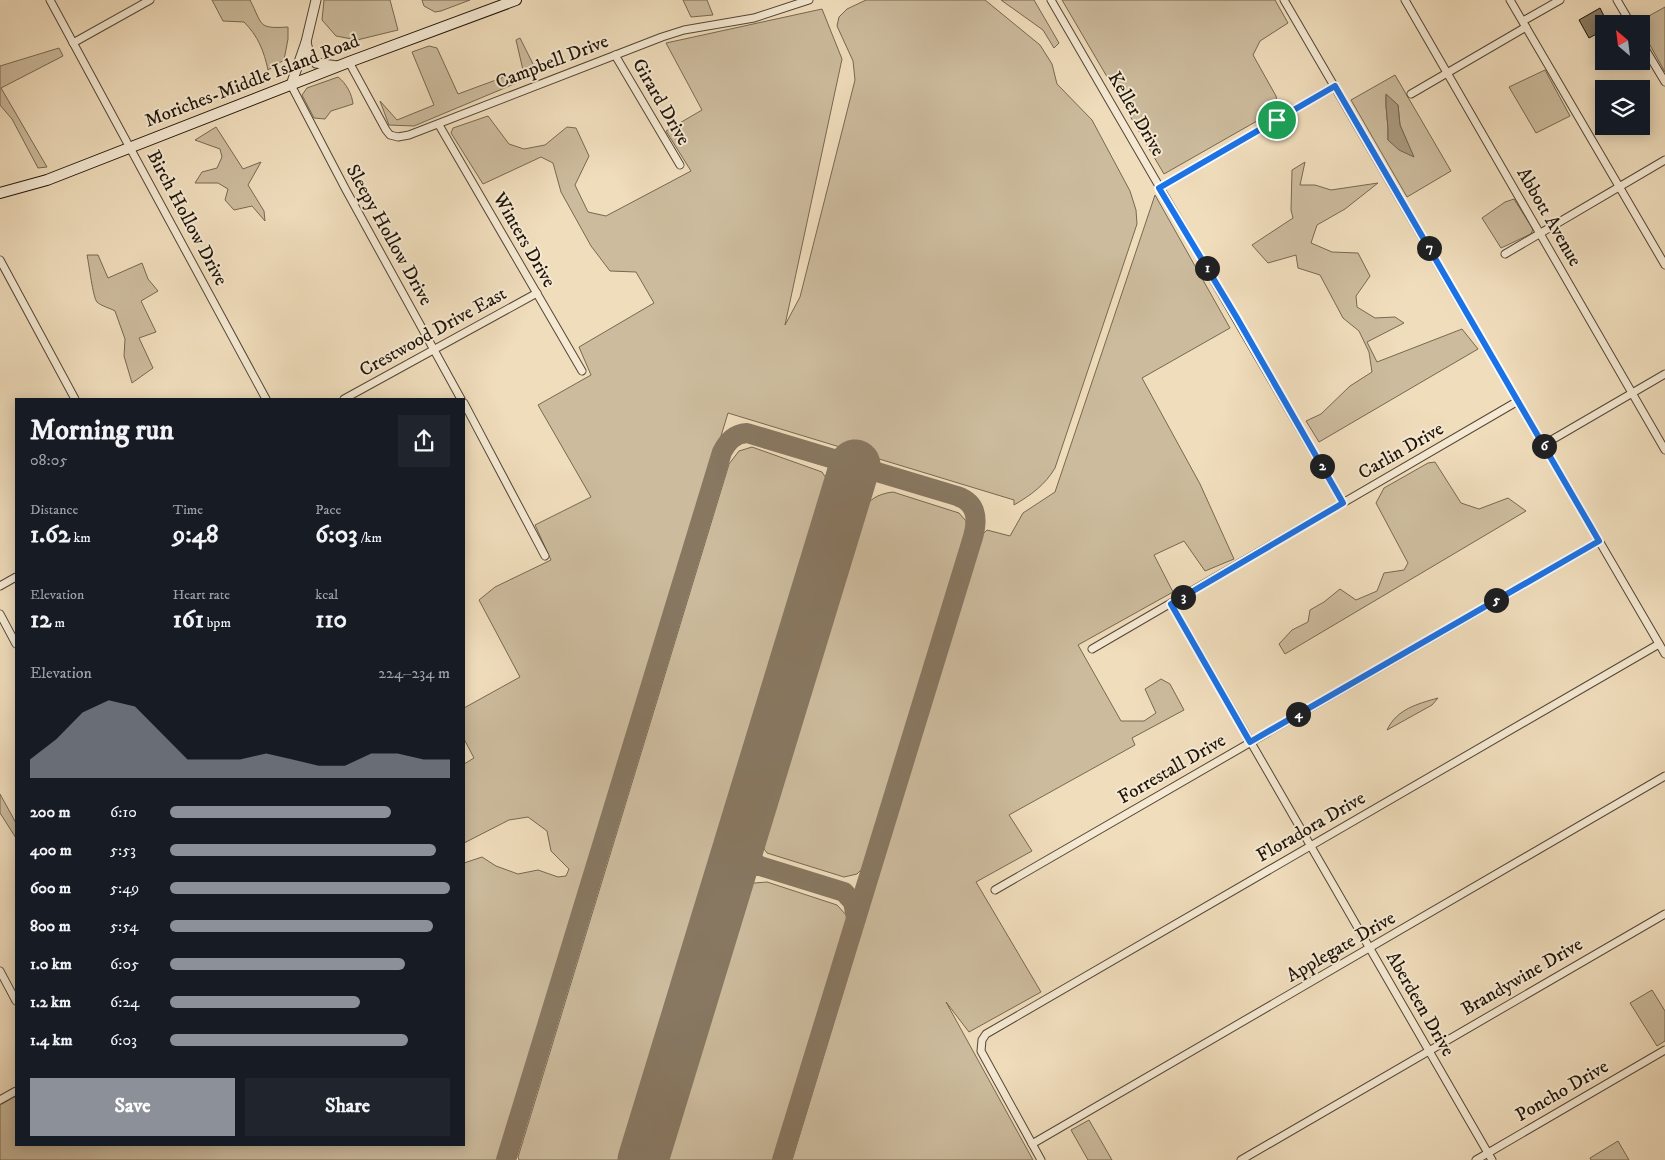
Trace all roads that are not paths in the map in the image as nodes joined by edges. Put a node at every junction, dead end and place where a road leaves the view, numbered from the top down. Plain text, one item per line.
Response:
1 (50, 0) edge
2 (150, 0) edge
3 (316, 0) edge
4 (516, 0) edge
5 (809, 0) edge
6 (1051, 0) edge
7 (1284, 0) edge
8 (1405, 0) edge
9 (1510, 0) edge
10 (1560, 0) edge
11 (1617, 0) edge
12 (1626, 15) edge
13 (1524, 24) junction
14 (306, 42) junction
15 (73, 43) junction
16 (615, 55) junction
17 (1650, 57) edge
18 (349, 62) junction
19 (338, 66) junction
20 (1447, 72) junction
21 (1665, 82) edge
22 (291, 85) junction
23 (1335, 86) junction
24 (1411, 94) dead end
25 (438, 125) junction
26 (130, 147) junction
27 (1665, 160) edge
28 (680, 165) dead end
29 (1619, 187) junction
30 (1159, 188) junction
31 (0, 193) edge
32 (1541, 234) junction
33 (1506, 254) dead end
34 (0, 260) edge
35 (1665, 265) edge
36 (537, 293) junction
37 (434, 350) junction
38 (582, 371) dead end
39 (1665, 374) edge
40 (1633, 392) junction
41 (74, 398) edge
42 (265, 398) edge
43 (346, 398) edge
44 (460, 398) edge
45 (1518, 401) junction
46 (465, 405) edge
47 (1543, 444) junction
48 (1665, 450) edge
49 (1343, 503) junction
50 (1599, 541) junction
51 (546, 556) dead end
52 (15, 578) edge
53 (0, 586) edge
54 (1171, 604) junction
55 (0, 614) edge
56 (15, 642) edge
57 (1659, 644) junction
58 (1092, 649) dead end
59 (1665, 654) edge
60 (1250, 742) junction
61 (1665, 776) edge
62 (1310, 846) junction
63 (995, 890) dead end
64 (1665, 914) edge
65 (1369, 949) junction
66 (0, 972) edge
67 (15, 999) edge
68 (1665, 1050) edge
69 (1429, 1051) junction
70 (15, 1092) edge
71 (0, 1100) edge
72 (1032, 1144) junction
73 (1490, 1157) edge
74 (1041, 1160) edge
75 (1240, 1160) edge
76 (1476, 1160) edge

1 - 15 street, Birch Hollow Drive
2 - 15 street
3 - 14 street
4 - 18 main road, Moriches-Middle Island Road
5 - 16 street, Campbell Drive
6 - 30 street, Keller Drive
7 - 23 street
8 - 20 street, Abbott Avenue
9 - 13 street
10 - 13 street
11 - 12 street
13 - 20 street
13 - 29 street
14 - 19 street
14 - 22 street
15 - 26 street, Birch Hollow Drive
16 - 25 street, Campbell Drive
16 - 28 street, Girard Drive
17 - 21 street
18 - 19 main road, Moriches-Middle Island Road
18 - 25 street, Campbell Drive
19 - 22 main road, Moriches-Middle Island Road
20 - 24 street
20 - 32 street, Abbott Avenue
22 - 26 main road, Moriches-Middle Island Road
22 - 37 street, Sleepy Hollow Drive
23 - 30 street
23 - 45 street
25 - 36 street, Winters Drive
26 - 31 main road, Moriches-Middle Island Road
26 - 42 street, Birch Hollow Drive
27 - 29 street
29 - 32 street
29 - 35 street
30 - 49 street, Keller Drive
32 - 33 street
32 - 40 street, Abbott Avenue
34 - 41 street
36 - 37 street, Crestwood Drive East
36 - 38 street, Winters Drive
37 - 43 street, Crestwood Drive East
37 - 44 street, Sleepy Hollow Drive
39 - 40 street
40 - 47 street
40 - 48 street, Abbott Avenue
45 - 47 street
45 - 49 street, Carlin Drive
46 - 51 street
47 - 50 street
49 - 54 street, Carlin Drive
50 - 57 street
50 - 60 street, Forrestall Drive
52 - 53 street
54 - 58 street, Carlin Drive
54 - 60 street, Aberdeen Drive
55 - 56 street
57 - 59 street
57 - 62 street, Floradora Drive
60 - 62 street, Aberdeen Drive
60 - 63 street, Forrestall Drive
61 - 65 street, Applegate Drive
62 - 65 street, Aberdeen Drive
62 - 72 street, Floradora Drive
64 - 69 street, Brandywine Drive
65 - 69 street, Aberdeen Drive
65 - 72 street, Applegate Drive
66 - 67 street
68 - 73 street, Poncho Drive
69 - 73 street, Aberdeen Drive
69 - 75 street, Brandywine Drive
70 - 71 street
72 - 74 street
73 - 76 street, Poncho Drive

